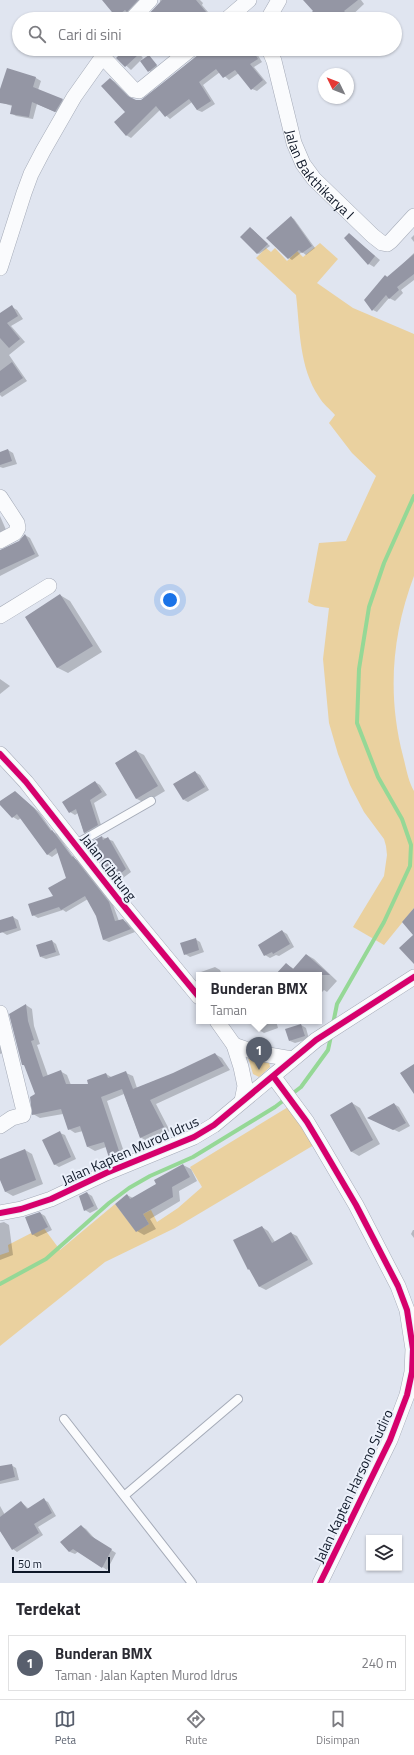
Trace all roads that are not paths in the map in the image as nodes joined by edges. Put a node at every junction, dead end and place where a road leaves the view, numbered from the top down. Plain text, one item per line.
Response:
1 (150, 0) edge
2 (249, 0) edge
3 (279, 0) edge
4 (139, 12) edge
5 (235, 12) edge
6 (272, 12) edge
7 (102, 56) edge
8 (108, 56) edge
9 (183, 56) edge
10 (272, 56) edge
11 (414, 216) edge
12 (0, 268) edge
13 (0, 497) edge
14 (0, 541) edge
15 (49, 586) dead end
16 (0, 616) edge
17 (3, 762) edge
18 (151, 801) dead end
19 (76, 844) junction
20 (414, 977) edge
21 (196, 993) edge
22 (0, 1013) edge
23 (219, 1024) edge
24 (234, 1045) junction
25 (292, 1059) junction
26 (273, 1076) junction
27 (242, 1102) junction
28 (0, 1126) edge
29 (0, 1213) edge
30 (238, 1399) dead end
31 (64, 1420) dead end
32 (124, 1496) junction
33 (192, 1583) edge
34 (320, 1583) edge

1 - 4 street
2 - 5 street
3 - 6 street
7 - 12 street
8 - 9 street
10 - 11 street, Jalan Bakthikarya I
13 - 14 street
15 - 16 street
17 - 19 street, Jalan Cibitung
18 - 19 lane
19 - 21 street, Jalan Cibitung
20 - 25 street, Jalan Kapten Murod Idrus
22 - 28 street
23 - 24 street
24 - 25 street
24 - 27 street
25 - 26 street, Jalan Kapten Murod Idrus
26 - 27 street, Jalan Kapten Murod Idrus
26 - 34 street, Jalan Kapten Harsono Sudiro
27 - 29 street, Jalan Kapten Murod Idrus
30 - 32 lane
31 - 32 lane
32 - 33 lane

